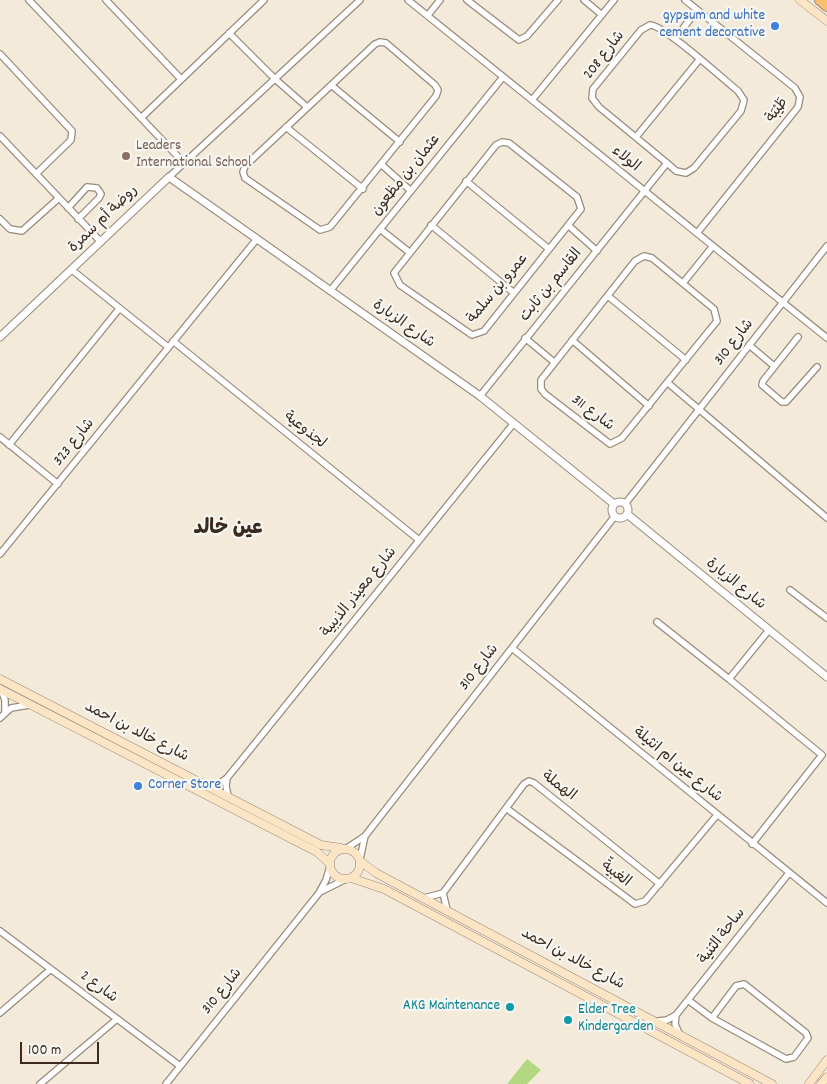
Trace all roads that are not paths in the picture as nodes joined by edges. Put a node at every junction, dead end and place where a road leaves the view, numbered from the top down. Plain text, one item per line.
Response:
1 (29, 0) edge
2 (106, 0) edge
3 (264, 0) edge
4 (360, 0) edge
5 (408, 0) edge
6 (440, 0) edge
7 (467, 0) edge
8 (478, 0) edge
9 (558, 0) edge
10 (584, 0) edge
11 (614, 0) edge
12 (685, 0) edge
13 (800, 0) edge
14 (820, 0) edge
15 (474, 6) junction
16 (827, 6) edge
17 (698, 10) junction
18 (428, 15) junction
19 (602, 15) junction
20 (827, 22) edge
21 (229, 33) junction
22 (675, 39) junction
23 (0, 54) edge
24 (699, 60) junction
25 (503, 77) junction
26 (181, 79) junction
27 (275, 79) junction
28 (331, 86) junction
29 (532, 100) junction
30 (308, 107) junction
31 (141, 118) junction
32 (286, 127) junction
33 (0, 136) edge
34 (636, 137) junction
35 (400, 142) junction
36 (184, 163) junction
37 (667, 163) junction
38 (382, 165) junction
39 (36, 174) junction
40 (169, 177) junction
41 (466, 181) junction
42 (362, 189) junction
43 (411, 190) junction
44 (645, 192) junction
45 (59, 198) junction
46 (68, 208) junction
47 (0, 219) edge
48 (78, 219) junction
49 (431, 225) junction
50 (569, 226) junction
51 (380, 229) junction
52 (697, 233) junction
53 (256, 240) junction
54 (101, 242) junction
55 (713, 246) junction
56 (827, 246) edge
57 (549, 249) junction
58 (597, 251) junction
59 (409, 252) junction
60 (72, 270) junction
61 (683, 283) junction
62 (330, 290) junction
63 (514, 293) junction
64 (608, 296) junction
65 (783, 303) junction
66 (119, 309) junction
67 (0, 337) edge
68 (798, 337) dead end
69 (525, 338) junction
70 (827, 338) edge
71 (572, 340) junction
72 (173, 341) junction
73 (749, 345) junction
74 (168, 347) junction
75 (686, 360) junction
76 (554, 362) junction
77 (774, 366) junction
78 (817, 367) dead end
79 (668, 383) junction
80 (480, 396) junction
81 (650, 406) junction
82 (699, 408) junction
83 (514, 423) junction
84 (0, 437) edge
85 (9, 444) junction
86 (58, 484) junction
87 (614, 504) junction
88 (625, 504) junction
89 (627, 514) junction
90 (615, 516) junction
91 (827, 518) edge
92 (419, 540) junction
93 (0, 554) edge
94 (790, 590) dead end
95 (827, 618) edge
96 (658, 622) dead end
97 (769, 630) junction
98 (512, 648) junction
99 (827, 677) edge
100 (0, 679) edge
101 (729, 679) junction
102 (0, 689) edge
103 (29, 705) junction
104 (5, 712) junction
105 (0, 718) edge
106 (824, 758) edge
107 (227, 778) junction
108 (209, 786) junction
109 (228, 796) junction
110 (506, 808) junction
111 (717, 815) junction
112 (364, 836) junction
113 (752, 844) junction
114 (344, 848) junction
115 (360, 860) junction
116 (329, 864) junction
117 (789, 873) junction
118 (349, 878) junction
119 (660, 884) junction
120 (318, 893) junction
121 (442, 893) junction
122 (424, 898) junction
123 (827, 903) edge
124 (447, 910) junction
125 (0, 931) edge
126 (51, 969) junction
127 (688, 1000) junction
128 (0, 1013) edge
129 (676, 1015) junction
130 (712, 1018) junction
131 (118, 1019) junction
132 (658, 1021) junction
133 (679, 1033) junction
134 (827, 1060) edge
135 (180, 1066) junction
136 (827, 1077) edge
137 (40, 1084) edge
138 (166, 1084) edge
139 (750, 1084) edge
140 (772, 1084) edge
141 (809, 1084) edge
142 (821, 1084) edge

1 - 31 street
2 - 26 street
3 - 21 street
4 - 27 street, روضة أم سمرة
5 - 18 street, الولاء
6 - 18 street
7 - 15 street
8 - 15 street
9 - 15 street
10 - 19 street
11 - 19 street
12 - 17 street, طَيْبَة
13 - 20 main road
14 - 16 highway
17 - 22 street
17 - 52 street, طَيْبَة
18 - 25 street, الولاء
19 - 29 street
21 - 26 street
21 - 27 street
22 - 24 street, شارع 208
22 - 34 street, شارع 208
23 - 39 street
24 - 34 street
24 - 37 street, شارع 208
25 - 29 street, الولاء
25 - 43 street, عثمان بن مظعون
26 - 31 street
27 - 30 street
27 - 36 street, روضة أم سمرة
28 - 30 street
28 - 35 street
28 - 35 street
29 - 44 street, الولاء
30 - 32 street
31 - 36 street
32 - 42 street
32 - 42 street
33 - 39 street
34 - 37 street, شارع 208
35 - 38 street
36 - 40 street, روضة أم سمرة
37 - 44 street
38 - 42 street
38 - 43 street
39 - 45 street
40 - 53 street, شارع الزبارة
40 - 54 street, روضة أم سمرة
41 - 49 street, عمرو بن سلمة
41 - 50 street, عمرو بن سلمة
41 - 57 street
43 - 51 street, عثمان بن مظعون
44 - 52 street, الولاء
44 - 58 street, القاسم بن ثابت
45 - 46 street
45 - 47 street
46 - 48 street
46 - 48 street
48 - 54 street
49 - 59 street, عمرو بن سلمة
49 - 63 street
50 - 57 street, عمرو بن سلمة
50 - 58 street
51 - 59 street
51 - 62 street, عثمان بن مظعون
52 - 55 street, الولاء
53 - 62 street, شارع الزبارة
53 - 72 street, شارع 323
54 - 60 street, روضة أم سمرة
55 - 61 street
55 - 65 street, الولاء
56 - 65 street, شارع 310
57 - 63 street, عمرو بن سلمة
58 - 69 street, القاسم بن ثابت
59 - 63 street, عمرو بن سلمة
60 - 66 street
60 - 67 street, روضة أم سمرة
61 - 64 street, شارع 311
61 - 75 street, شارع 311
62 - 80 street, شارع الزبارة
64 - 71 street, شارع 311
64 - 75 street
65 - 70 street, الولاء
65 - 73 street, شارع 310
66 - 74 street
66 - 85 street
68 - 77 street
69 - 76 street
69 - 80 street, القاسم بن ثابت
71 - 76 street, شارع 311
71 - 81 street
72 - 74 street, شارع 323
72 - 92 street, لجذوعية
73 - 77 street
73 - 82 street, شارع 310
74 - 86 street, شارع 323
75 - 79 street, شارع 311
76 - 81 street, شارع 311
77 - 78 street
79 - 81 street, شارع 311
79 - 82 street
80 - 83 street, شارع الزبارة
82 - 88 street, شارع 310
82 - 91 street
83 - 87 street, شارع الزبارة
83 - 92 street, شارع معيذر الذيبية
84 - 85 street
85 - 86 street
86 - 93 street, شارع 323
87 - 88 street
87 - 90 street
88 - 89 street
89 - 90 street
89 - 97 street, شارع الزبارة
90 - 98 street, شارع 310
92 - 107 street, شارع معيذر الذيبية
94 - 95 street
96 - 101 street
97 - 99 street, شارع الزبارة
97 - 101 street
98 - 111 street, شارع عين ام انثيلة
98 - 112 street, شارع 310
100 - 108 main road, شارع خالد بن احمد
101 - 106 street
102 - 103 main road, شارع خالد بن احمد
102 - 104 street
103 - 104 street
103 - 116 main road, شارع خالد بن احمد
104 - 105 street
106 - 113 street
107 - 108 street, شارع معيذر الذيبية
107 - 109 street
108 - 109 main road, شارع خالد بن احمد
109 - 114 main road, شارع خالد بن احمد
110 - 119 street, الغبيةّ
110 - 119 street, الهملة
110 - 121 street, الهملة
111 - 113 street, شارع عين ام انثيلة
111 - 119 street, الغبيةّ
112 - 114 street, شارع 310
112 - 115 street, شارع 310
113 - 117 street, شارع عين ام انثيلة
114 - 115 main road
114 - 116 main road
115 - 118 main road
115 - 122 main road, شارع خالد بن احمد
116 - 118 main road
116 - 120 street, شارع 310
117 - 123 street, شارع عين ام انثيلة
117 - 127 street, ساحة الثنية
118 - 120 street, شارع 310
118 - 139 main road, شارع خالد بن احمد
120 - 135 street, شارع 310
121 - 122 street
121 - 124 street
122 - 124 main road, شارع خالد بن احمد
124 - 132 main road, شارع خالد بن احمد
125 - 126 street, شارع 2
126 - 128 street
126 - 131 street, شارع 2
127 - 129 street, ساحة الثنية
127 - 130 street
129 - 132 street
129 - 133 street
130 - 130 street
131 - 135 street, شارع 2
131 - 137 street
132 - 133 main road, شارع خالد بن احمد
133 - 140 main road, شارع خالد بن احمد
134 - 141 main road
135 - 138 street, شارع 310
136 - 142 main road

